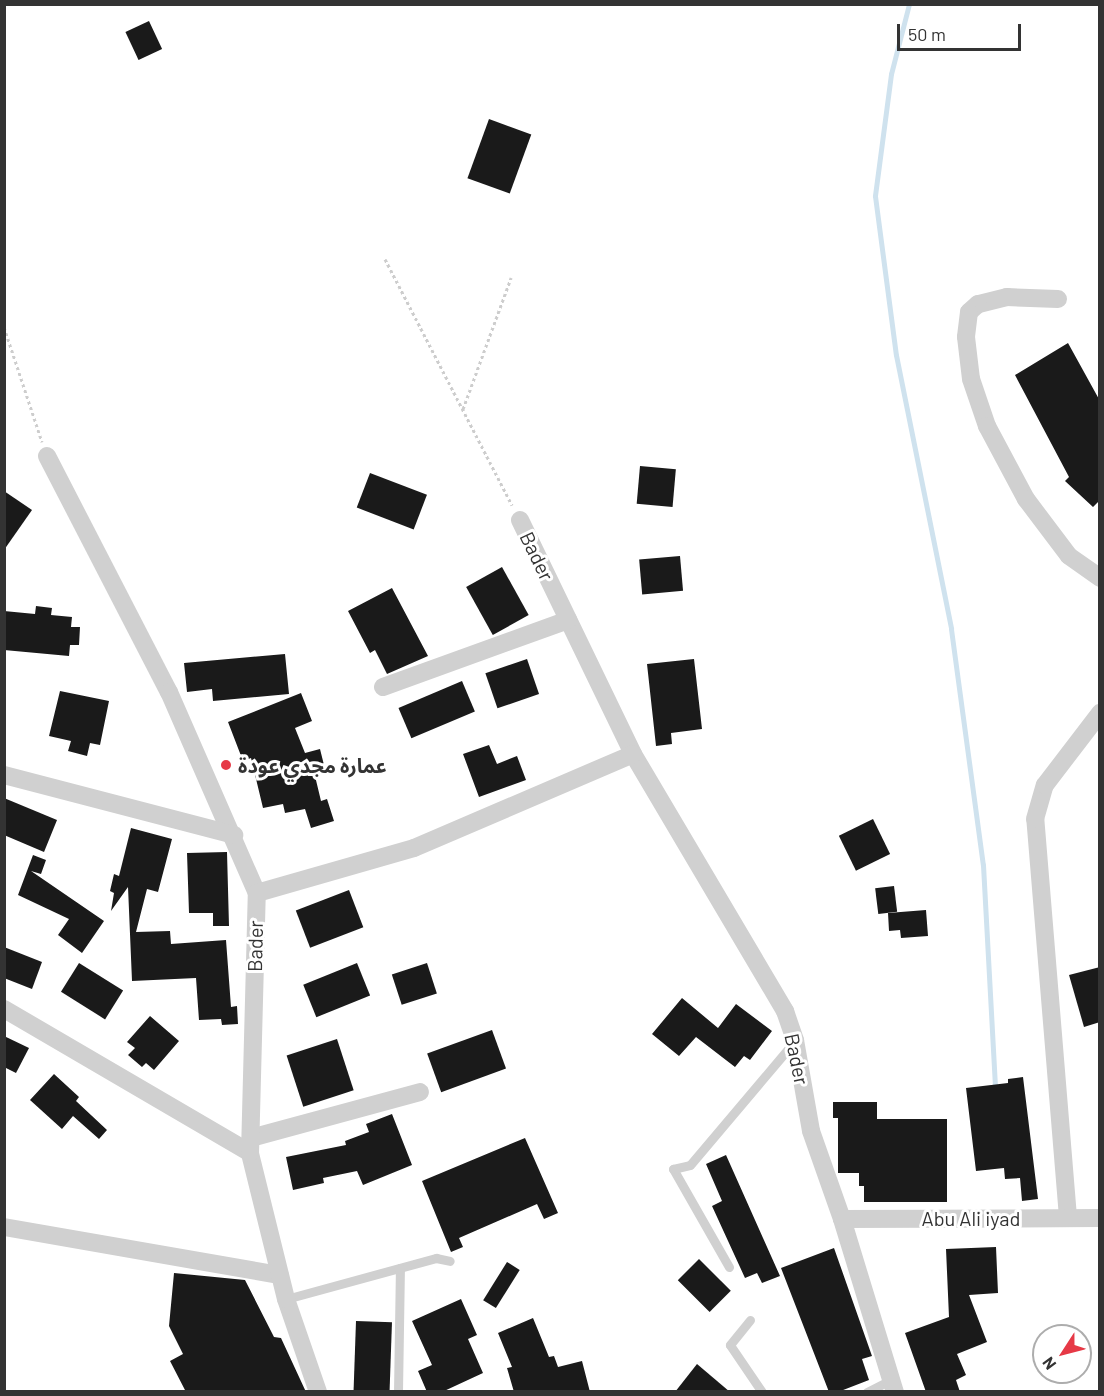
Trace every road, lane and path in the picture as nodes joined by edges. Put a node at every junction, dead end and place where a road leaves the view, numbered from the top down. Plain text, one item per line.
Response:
1 (386, 259) dead end
2 (511, 278) dead end
3 (1058, 299) dead end
4 (4, 327) edge
5 (463, 409) junction
6 (47, 456) joint
7 (520, 520) joint
8 (1100, 578) edge
9 (568, 621) junction
10 (383, 687) dead end
11 (1100, 713) edge
12 (633, 754) junction
13 (4, 775) edge
14 (234, 835) junction
15 (256, 893) junction
16 (4, 1009) edge
17 (795, 1040) junction
18 (420, 1092) dead end
19 (250, 1145) junction
20 (1068, 1217) junction
21 (1100, 1218) edge
22 (842, 1219) junction
23 (4, 1227) edge
24 (450, 1261) dead end
25 (729, 1267) dead end
26 (400, 1268) junction
27 (280, 1275) junction
28 (286, 1299) junction
29 (750, 1320) dead end
30 (893, 1386) edge
31 (318, 1392) edge
32 (398, 1392) edge
33 (762, 1392) edge
34 (867, 1392) edge

1 - 5 path
2 - 5 path
3 - 8 street
4 - 6 path
5 - 7 path
6 - 14 street
7 - 9 street, Bader
9 - 10 street
9 - 12 street, Bader
11 - 20 street
12 - 15 street, Bader
12 - 17 street, Bader
13 - 14 street
14 - 15 street
15 - 19 street, Bader
16 - 19 street
17 - 22 street, Bader
17 - 25 lane
18 - 19 street
19 - 27 street, Bader
20 - 21 street, Abu Ali iyad
20 - 22 street, Abu Ali iyad
22 - 30 street, Bader
23 - 27 street
24 - 26 lane
26 - 28 lane
26 - 32 lane
27 - 28 street, Bader
28 - 31 street, Bader
29 - 33 lane
30 - 34 lane

